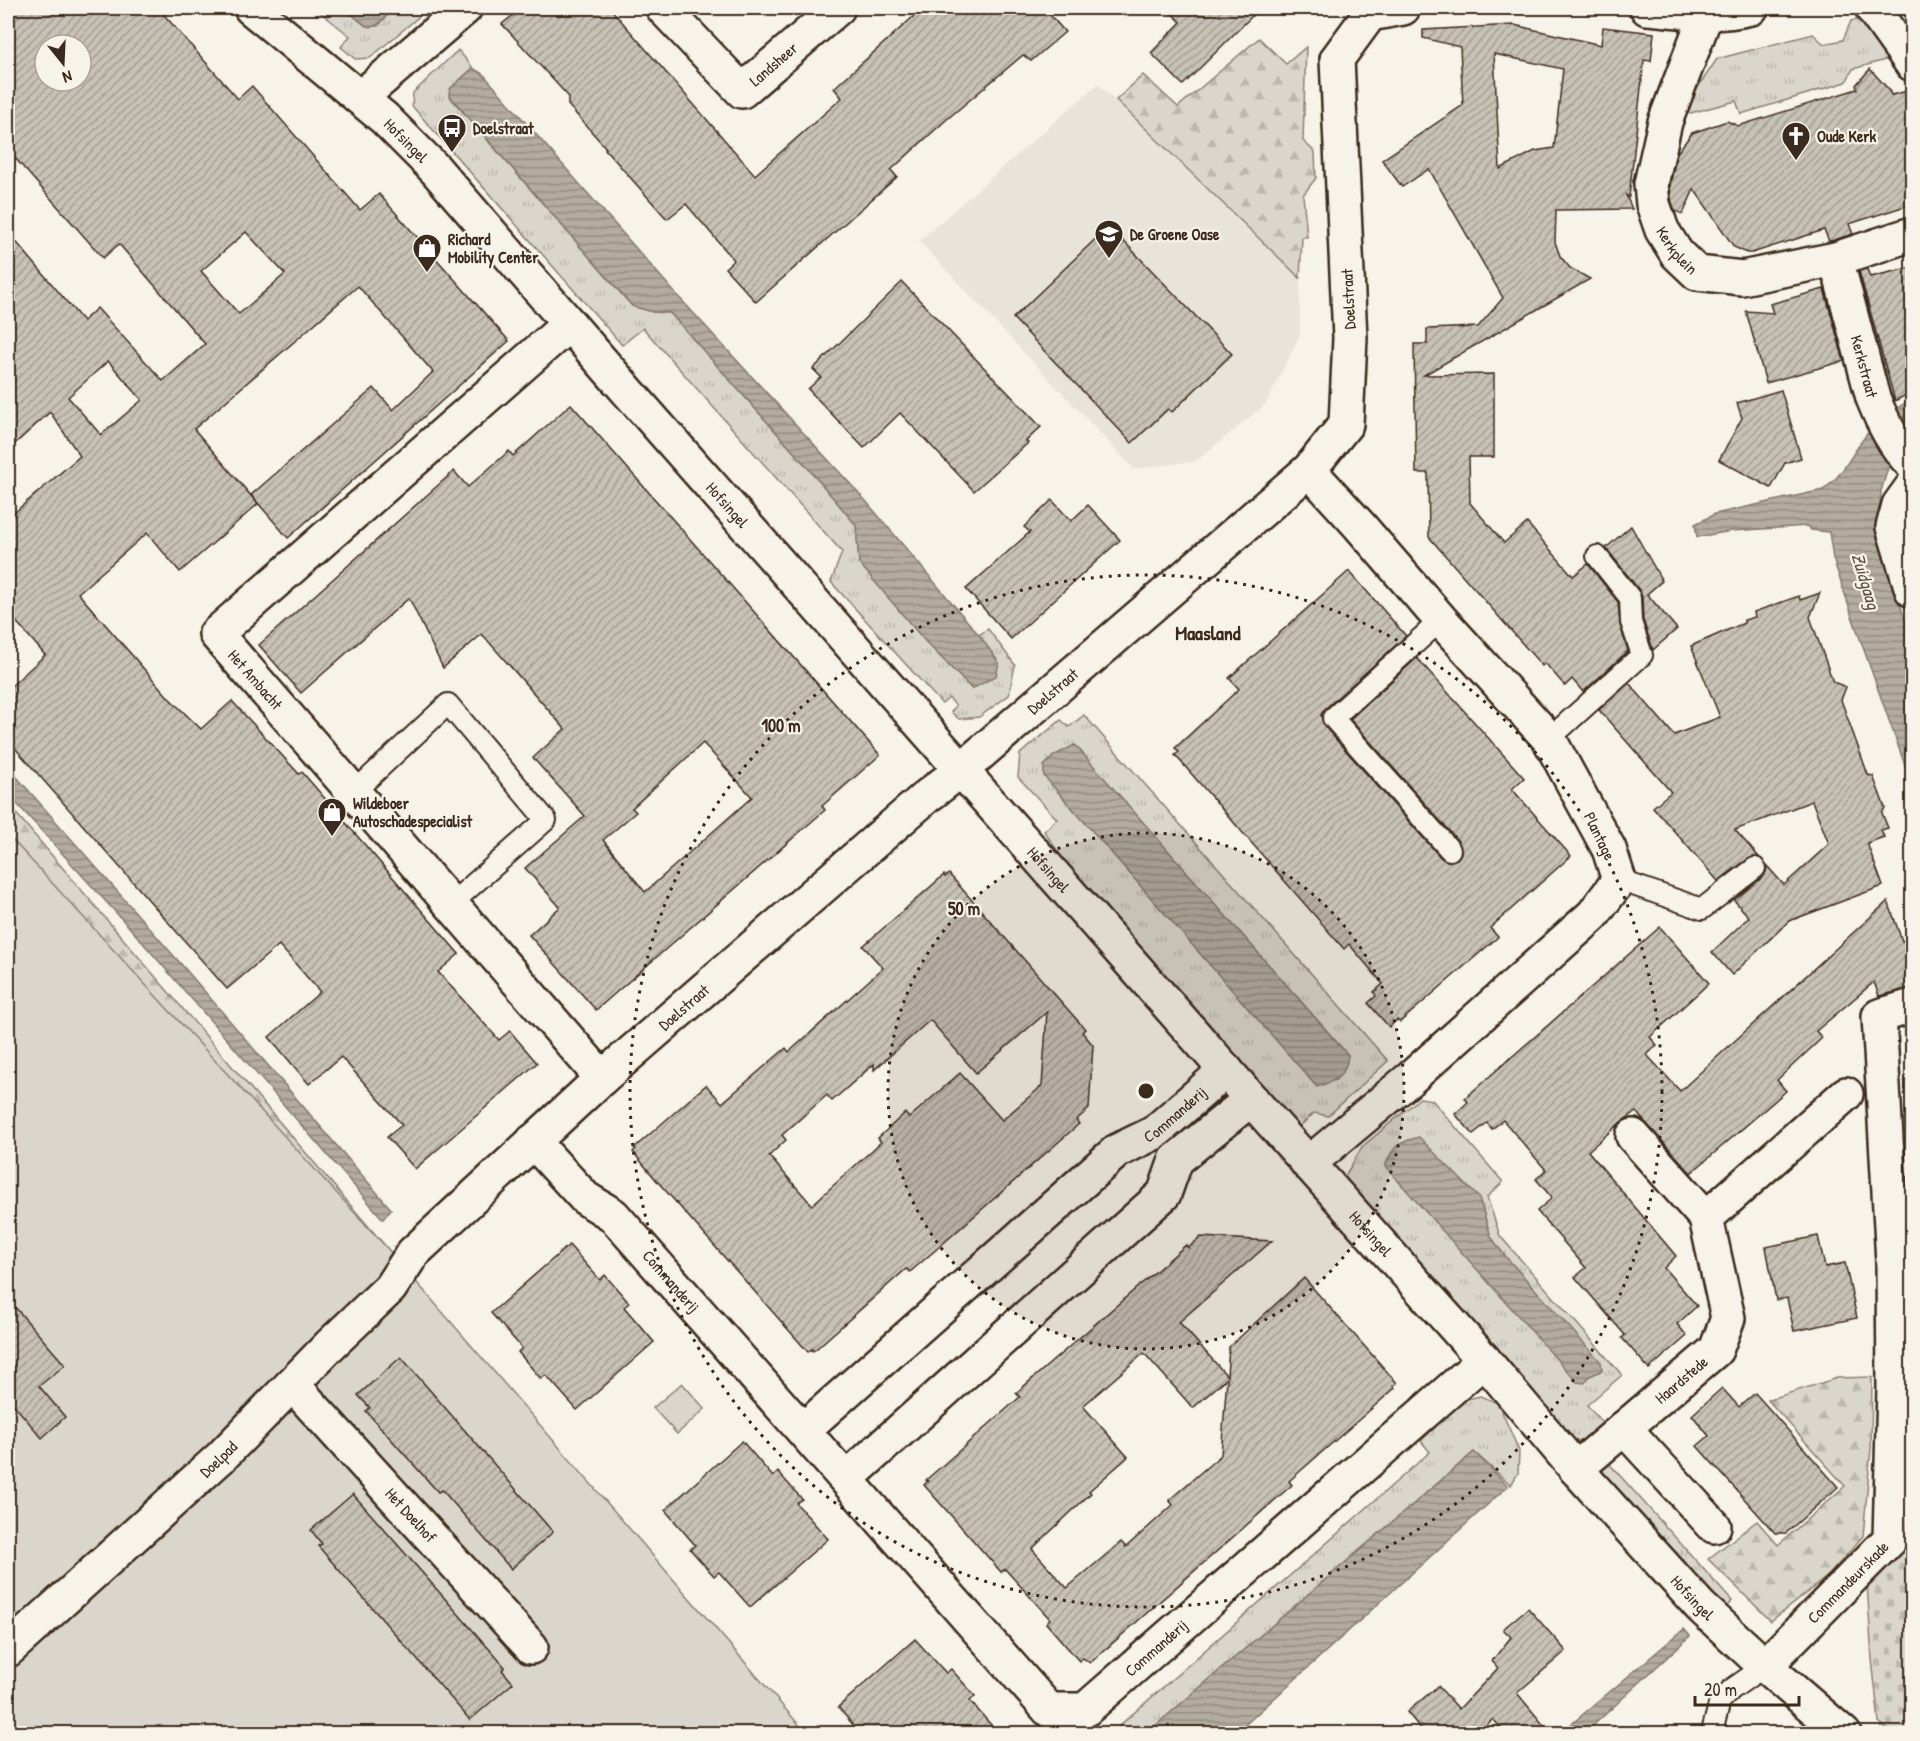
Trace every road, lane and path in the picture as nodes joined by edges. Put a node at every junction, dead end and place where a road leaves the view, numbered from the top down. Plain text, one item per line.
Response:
1 (251, 8) edge
2 (465, 8) edge
3 (663, 8) edge
4 (838, 8) edge
5 (1403, 8) edge
6 (1647, 8) edge
7 (1751, 8) edge
8 (1872, 8) edge
9 (1706, 14) junction
10 (1912, 64) edge
11 (360, 98) junction
12 (1912, 234) edge
13 (1836, 259) junction
14 (569, 324) junction
15 (1906, 458) edge
16 (1309, 470) junction
17 (1912, 487) edge
18 (1598, 556) dead end
19 (1912, 590) edge
20 (1441, 620) junction
21 (1549, 739) junction
22 (961, 770) junction
23 (354, 792) junction
24 (1450, 850) dead end
25 (1755, 868) dead end
26 (1619, 880) junction
27 (451, 904) junction
28 (1912, 1006) edge
29 (1226, 1070) junction
30 (602, 1078) junction
31 (1846, 1094) dead end
32 (1251, 1099) junction
33 (1633, 1136) dead end
34 (533, 1141) junction
35 (1117, 1150) junction
36 (1308, 1164) junction
37 (1164, 1194) junction
38 (1706, 1218) junction
39 (413, 1253) joint
40 (1484, 1360) junction
41 (292, 1384) junction
42 (1624, 1428) junction
43 (803, 1430) junction
44 (1576, 1468) junction
45 (846, 1479) junction
46 (1714, 1526) dead end
47 (531, 1647) dead end
48 (8, 1650) edge
49 (1765, 1666) junction
50 (1839, 1732) edge
51 (1715, 1734) edge

1 - 11 street, Hofsingel
2 - 11 street
3 - 4 street, Landsheer
5 - 16 street, Doelstraat
6 - 9 street
7 - 9 street
8 - 10 street
9 - 13 street, Kerkplein
11 - 14 street, Hofsingel
12 - 13 street, Kerkplein
13 - 15 street, Kerkstraat
14 - 22 street, Hofsingel
14 - 23 street, Het Ambacht
16 - 20 street, Plantage
16 - 22 street, Doelstraat
17 - 19 street
18 - 21 lane
20 - 21 street, Plantage
20 - 24 lane
21 - 26 street, Plantage
22 - 29 street, Hofsingel
22 - 30 street, Doelstraat
23 - 27 street, Het Ambacht
23 - 27 lane
25 - 26 lane
26 - 36 street, Plantage
27 - 30 street, Het Ambacht
28 - 49 street, Commandeurskade
29 - 32 street, Hofsingel
29 - 35 street, Commanderij
30 - 34 street, Doelstraat
31 - 38 street
32 - 36 street, Hofsingel
32 - 37 street
33 - 38 street, Haardstede
34 - 39 street, Doelstraat
34 - 43 street, Commanderij
35 - 37 street, Commanderij
35 - 43 street, Commanderij
36 - 40 street, Hofsingel
37 - 45 street
38 - 42 street, Haardstede
39 - 41 street, Doelpad
40 - 44 street, Hofsingel
40 - 45 street, Commanderij
41 - 47 street, Het Doelhof
41 - 48 street, Doelpad
42 - 44 street, Haardstede
42 - 46 street
43 - 45 street, Commanderij
44 - 49 street, Hofsingel
49 - 50 street, Hofsingel
49 - 51 lane

